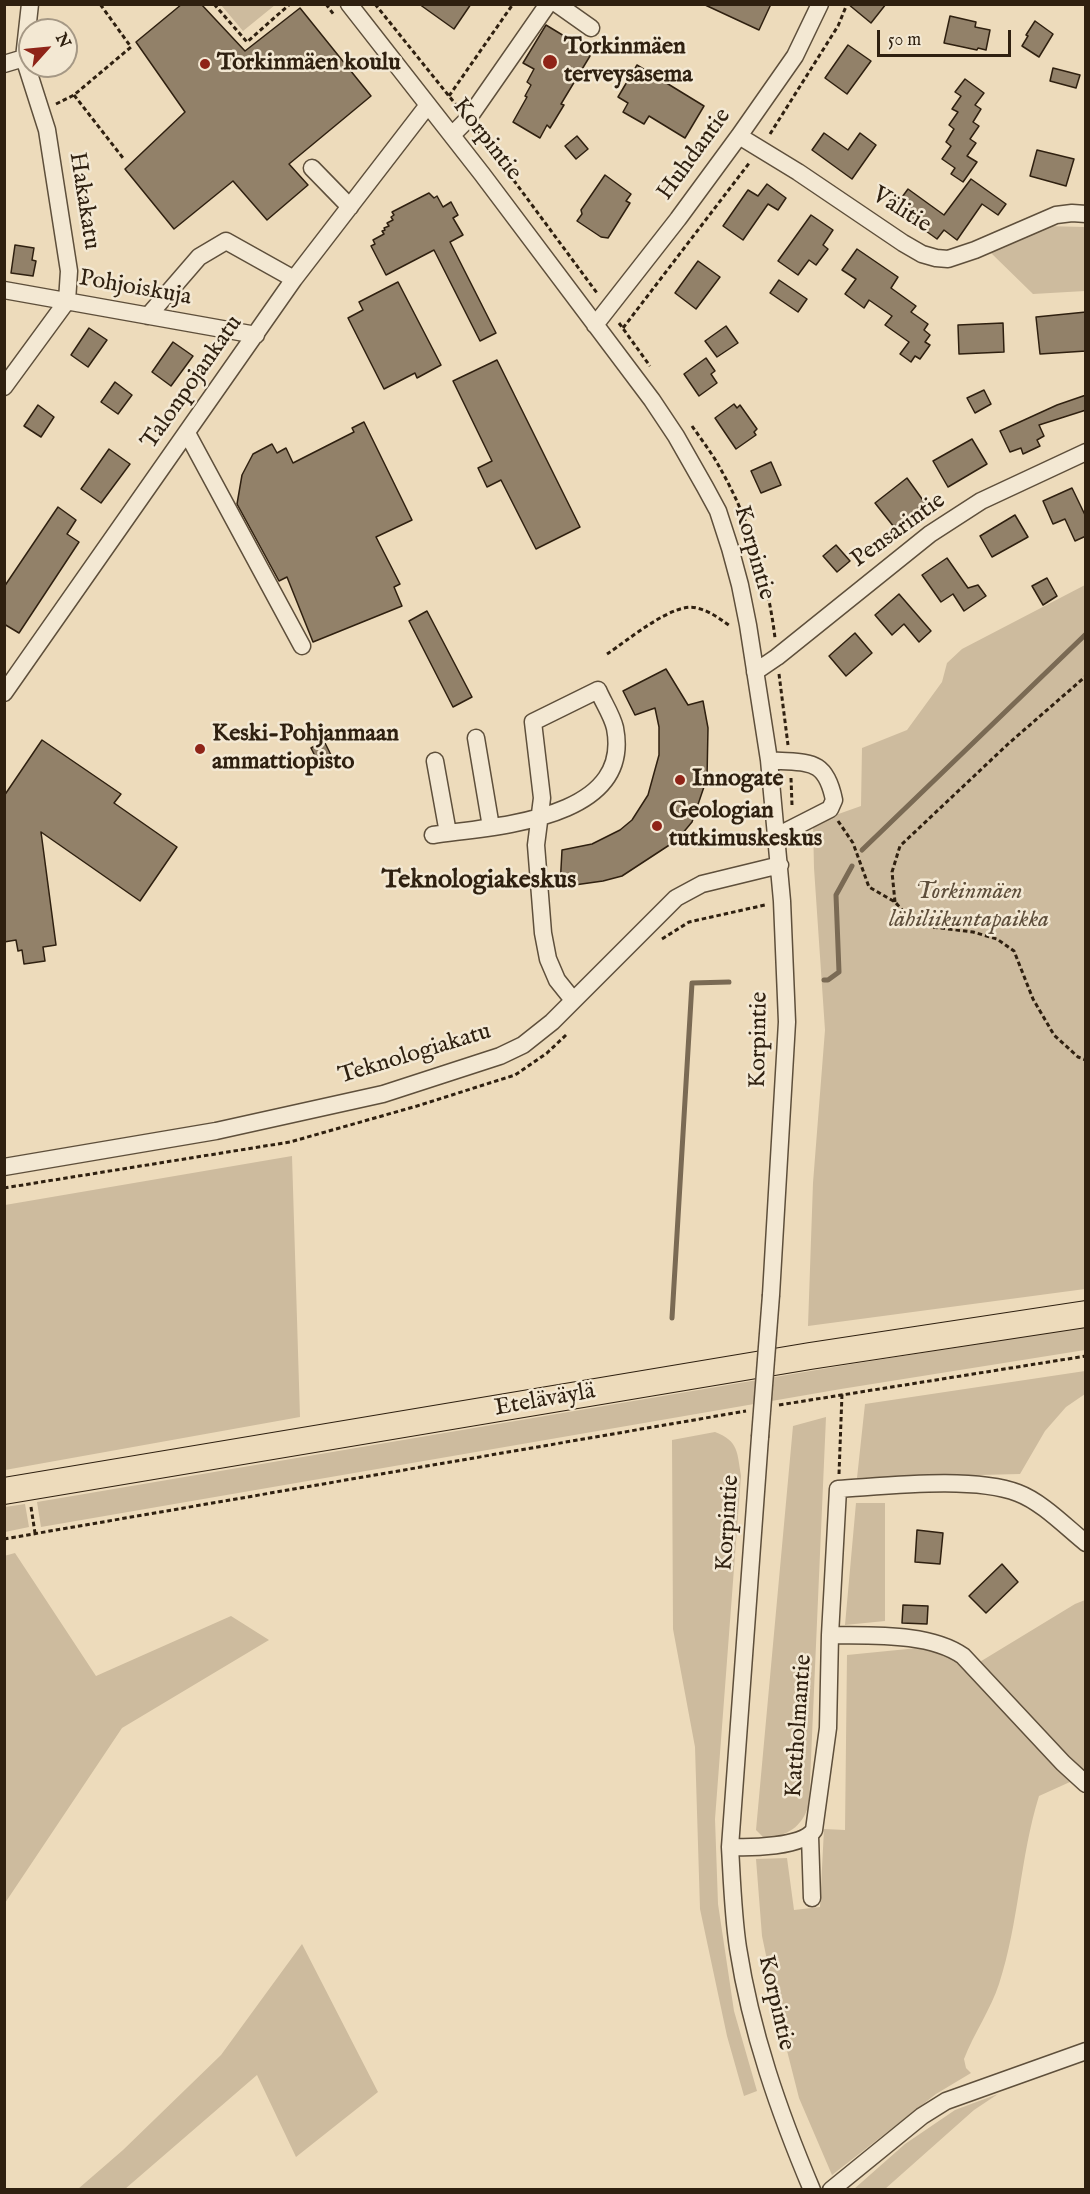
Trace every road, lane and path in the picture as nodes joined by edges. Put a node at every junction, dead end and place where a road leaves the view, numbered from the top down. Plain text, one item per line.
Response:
1 (100, 4) edge
2 (214, 4) edge
3 (290, 4) edge
4 (348, 4) edge
5 (375, 4) edge
6 (513, 4) edge
7 (548, 4) edge
8 (557, 4) edge
9 (820, 4) edge
10 (847, 4) edge
11 (591, 28) dead end
12 (31, 78) edge
13 (74, 95) junction
14 (449, 96) junction
15 (428, 105) junction
16 (49, 108) dead end
17 (468, 118) junction
18 (452, 135) junction
19 (739, 136) junction
20 (761, 148) junction
21 (123, 158) dead end
22 (312, 168) dead end
23 (350, 207) junction
24 (1086, 214) edge
25 (294, 279) junction
26 (4, 290) edge
27 (67, 301) junction
28 (608, 309) junction
29 (148, 316) junction
30 (595, 325) junction
31 (622, 328) junction
32 (256, 335) junction
33 (656, 375) dead end
34 (4, 387) edge
35 (688, 421) dead end
36 (187, 433) junction
37 (1086, 452) edge
38 (773, 621) junction
39 (748, 626) junction
40 (302, 646) dead end
41 (607, 654) dead end
42 (777, 657) junction
43 (755, 672) junction
44 (1086, 676) edge
45 (4, 693) edge
46 (476, 738) dead end
47 (769, 760) junction
48 (435, 761) dead end
49 (790, 762) junction
50 (830, 809) junction
51 (539, 819) junction
52 (490, 827) junction
53 (793, 828) junction
54 (777, 836) junction
55 (780, 866) junction
56 (895, 902) junction
57 (573, 1000) junction
58 (1086, 1060) edge
59 (4, 1167) edge
60 (1086, 1314) edge
61 (1086, 1356) edge
62 (842, 1394) junction
63 (772, 1407) dead end
64 (748, 1411) dead end
65 (838, 1489) junction
66 (16, 1490) edge
67 (35, 1533) junction
68 (4, 1539) edge
69 (1086, 1543) edge
70 (830, 1635) junction
71 (1086, 1784) edge
72 (810, 1836) junction
73 (730, 1847) junction
74 (812, 1898) dead end
75 (1086, 2051) edge
76 (812, 2190) edge
77 (831, 2190) edge

1 - 13 path
2 - 3 path
4 - 15 street, Korpintie
5 - 14 path
6 - 14 path
7 - 17 street
8 - 11 street
9 - 19 street, Huhdantie
10 - 20 path
12 - 27 street, Hakakatu
13 - 16 path
13 - 21 path
14 - 17 path
15 - 18 street, Korpintie
15 - 23 street, Talonpojankatu
17 - 18 street
17 - 28 path
18 - 30 street, Korpintie
19 - 20 street, Välitie
19 - 28 street, Huhdantie
20 - 24 street, Välitie
20 - 31 path
22 - 23 street
23 - 25 street, Talonpojankatu
25 - 29 street
25 - 32 street, Talonpojankatu
26 - 27 street, Pohjoiskuja
27 - 29 street, Pohjoiskuja
27 - 34 street
28 - 30 street, Huhdantie
28 - 31 path
29 - 32 street, Pohjoiskuja
30 - 39 street, Korpintie
31 - 33 path
32 - 36 street, Talonpojankatu
35 - 38 path
36 - 40 street
36 - 45 street, Talonpojankatu
37 - 42 street, Pensarintie
38 - 39 path
38 - 42 path
39 - 41 path
39 - 43 street, Korpintie
42 - 43 street, Pensarintie
42 - 49 path
43 - 47 street, Korpintie
44 - 56 path
46 - 52 street
47 - 49 street
47 - 54 street, Korpintie
48 - 52 street
49 - 50 street
49 - 53 path
50 - 53 street
50 - 56 path
51 - 51 street
51 - 52 street
51 - 57 street
53 - 54 street
54 - 55 street, Korpintie
55 - 57 street, Teknologiakatu
55 - 73 street, Korpintie, bridge
56 - 58 path
57 - 59 street, Teknologiakatu
60 - 66 highway, Eteläväylä
61 - 62 path
62 - 63 path
62 - 65 path
64 - 67 path
65 - 69 street
65 - 70 street
66 - 67 path
67 - 68 path
70 - 71 street, Kattholmantie
70 - 72 street, Kattholmantie
72 - 73 street
72 - 74 street, Kattholmantie
73 - 76 street, Korpintie
75 - 77 street

